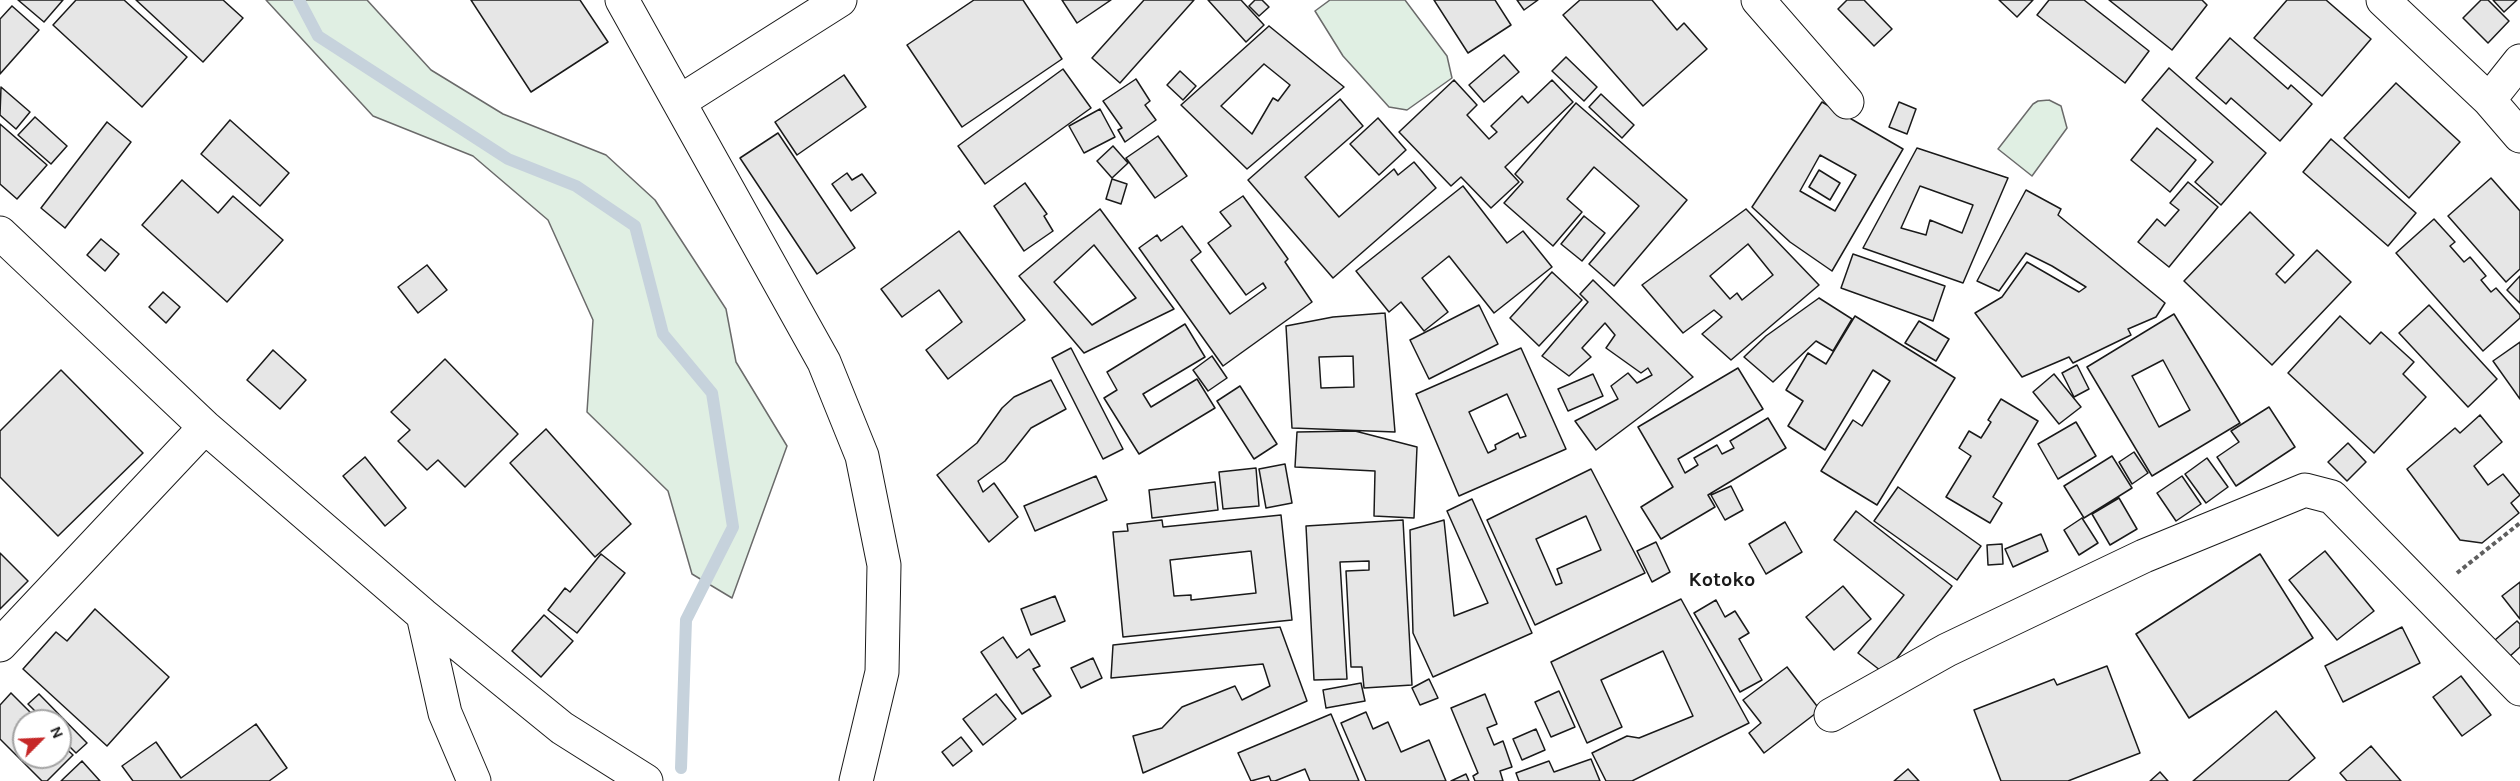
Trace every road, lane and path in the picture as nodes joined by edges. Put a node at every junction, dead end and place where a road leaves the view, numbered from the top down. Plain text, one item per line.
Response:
1 (622, 0) edge
2 (840, 0) edge
3 (1758, 0) edge
4 (2383, 0) edge
5 (2520, 61) edge
6 (2489, 100) junction
7 (679, 102) junction
8 (1847, 102) dead end
9 (2520, 136) edge
10 (0, 233) edge
11 (205, 427) junction
12 (2520, 523) edge
13 (2428, 596) junction
14 (423, 615) junction
15 (0, 645) edge
16 (2520, 689) edge
17 (1832, 716) dead end
18 (474, 781) edge
19 (646, 781) edge
20 (856, 781) edge

1 - 7 street
2 - 7 street
3 - 8 street
4 - 6 street
5 - 6 street
6 - 9 street
7 - 20 street
10 - 11 street
11 - 14 street
11 - 15 street
12 - 13 path
13 - 16 street
13 - 17 street
14 - 18 street
14 - 19 street

